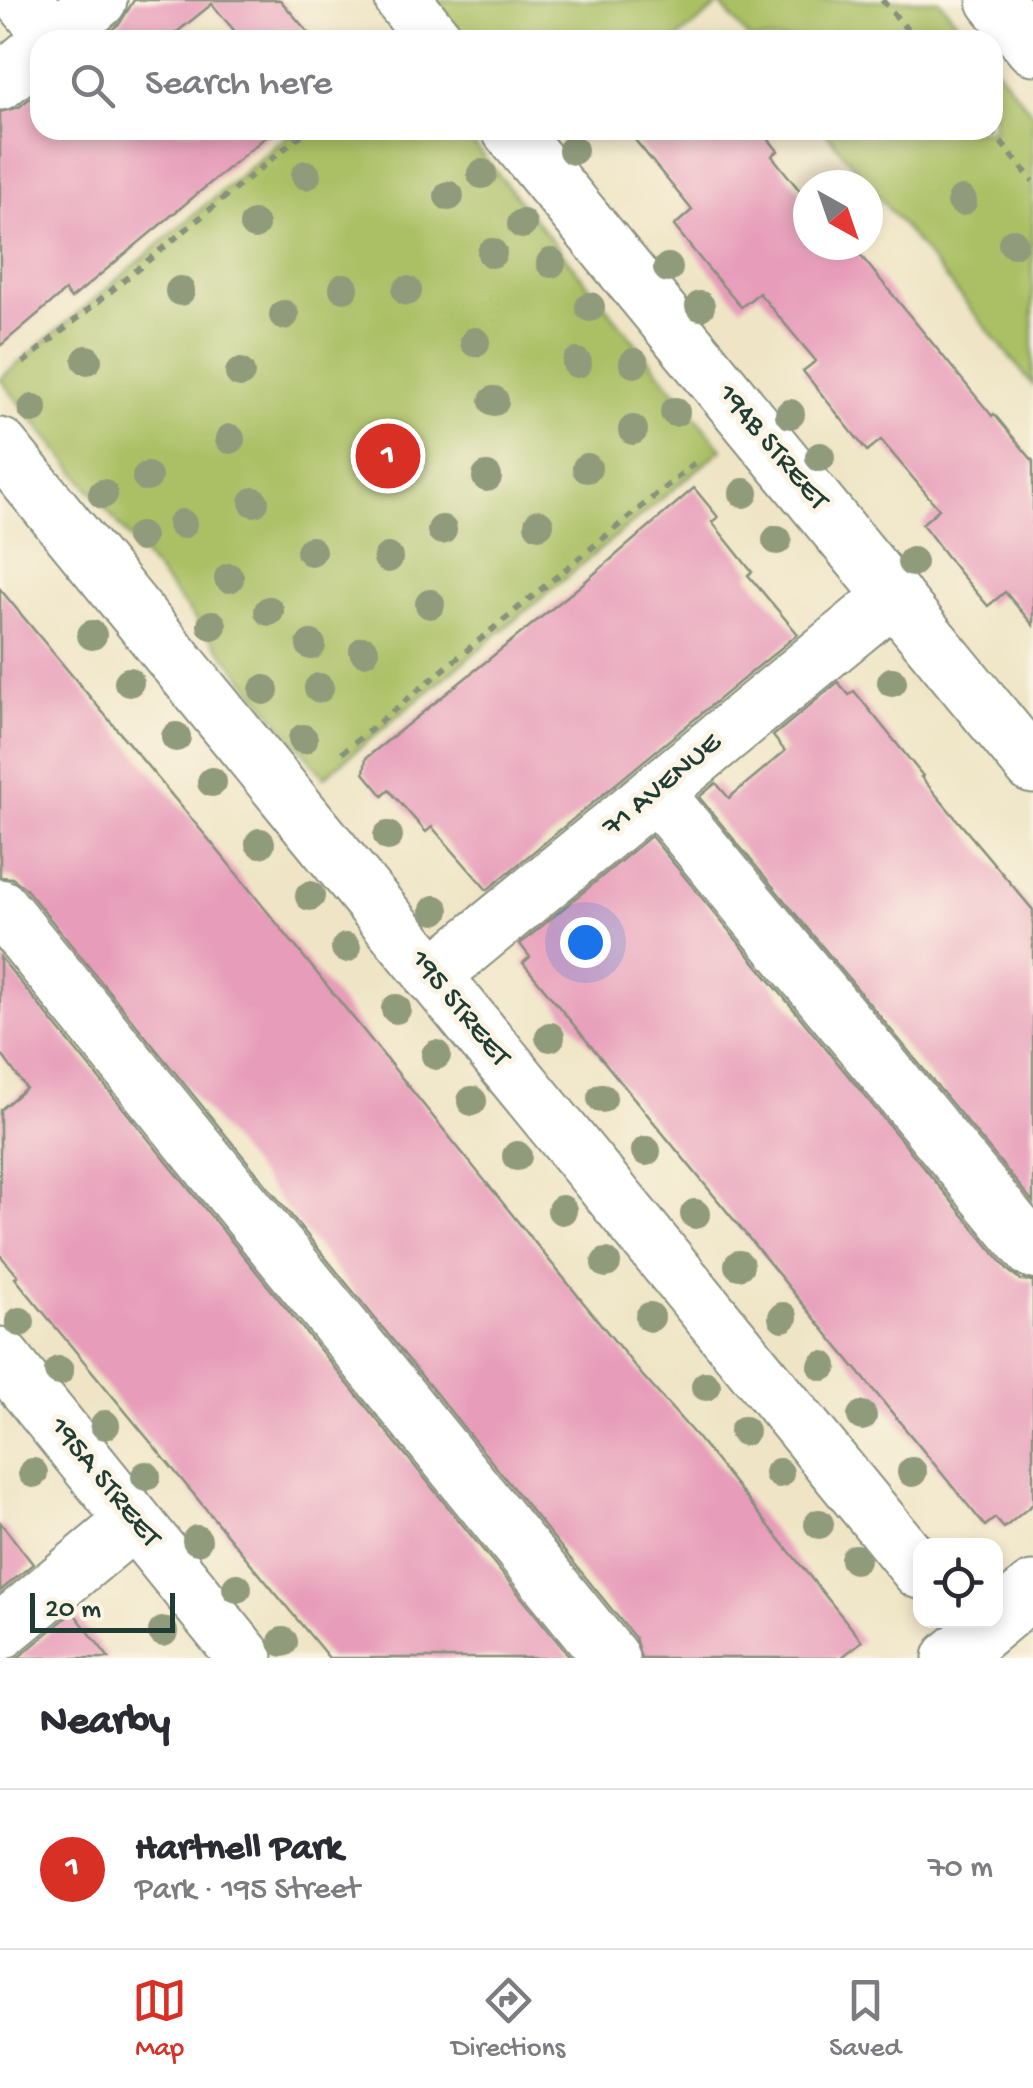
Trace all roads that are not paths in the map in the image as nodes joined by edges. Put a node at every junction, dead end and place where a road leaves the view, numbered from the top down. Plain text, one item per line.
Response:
1 (99, 0) edge
2 (402, 0) edge
3 (995, 0) edge
4 (46, 30) edge
5 (427, 30) edge
6 (30, 46) edge
7 (1033, 46) edge
8 (0, 82) edge
9 (518, 140) edge
10 (2, 453) edge
11 (894, 596) junction
12 (1033, 766) edge
13 (656, 792) junction
14 (0, 907) edge
15 (432, 976) junction
16 (1033, 1251) edge
17 (0, 1355) edge
18 (134, 1521) junction
19 (913, 1562) edge
20 (1033, 1590) edge
21 (0, 1632) edge
22 (970, 1643) edge
23 (245, 1658) edge
24 (611, 1658) edge

1 - 4 street
2 - 5 street
3 - 7 street
6 - 8 street
9 - 11 street, 194B STREET
10 - 15 street, 195 STREET
11 - 12 street, 194B STREET
11 - 13 street, 71 AVENUE
13 - 15 street, 71 AVENUE
13 - 16 street
14 - 24 street
15 - 19 street, 195 STREET
17 - 18 street, 195A STREET
18 - 21 street
18 - 23 street, 195A STREET
20 - 22 street

